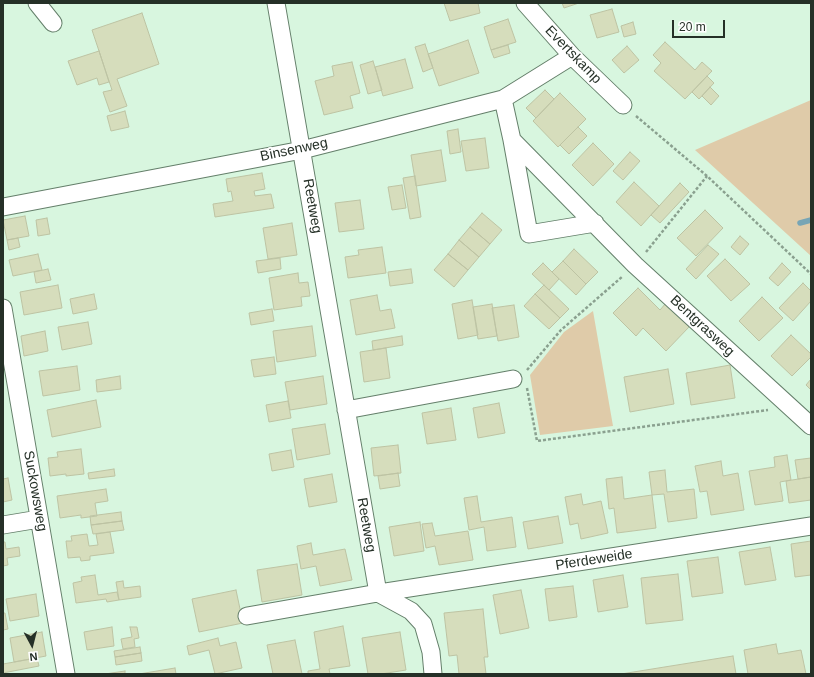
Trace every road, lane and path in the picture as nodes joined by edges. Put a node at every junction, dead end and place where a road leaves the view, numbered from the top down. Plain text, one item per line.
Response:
1 (36, 3) edge
2 (276, 3) edge
3 (525, 3) edge
4 (53, 23) dead end
5 (572, 56) junction
6 (503, 99) junction
7 (623, 105) joint
8 (512, 140) junction
9 (302, 150) junction
10 (708, 176) junction
11 (3, 207) edge
12 (595, 223) junction
13 (636, 265) junction
14 (811, 274) edge
15 (3, 308) edge
16 (519, 376) junction
17 (790, 406) junction
18 (346, 410) junction
19 (811, 426) edge
20 (39, 519) junction
21 (3, 525) edge
22 (811, 526) edge
23 (378, 593) junction
24 (247, 616) dead end
25 (66, 674) edge
26 (433, 674) edge

1 - 4 street
2 - 9 street, Reetweg
3 - 5 street, Evertskamp
5 - 6 street, Binsenweg
5 - 7 street, Evertskamp
6 - 8 street
6 - 9 street, Binsenweg
7 - 10 path
8 - 12 street, Bentgrasweg
8 - 12 street
9 - 11 street, Binsenweg
9 - 18 street, Reetweg
10 - 13 path
10 - 14 path
12 - 13 street, Bentgrasweg
13 - 16 path
13 - 17 street, Bentgrasweg
15 - 20 street, Suckowsweg
16 - 17 path
16 - 18 street
17 - 19 street, Bentgrasweg
18 - 23 street, Reetweg
20 - 21 street
20 - 25 street, Suckowsweg
22 - 23 street, Pferdeweide
23 - 24 street
23 - 26 street

